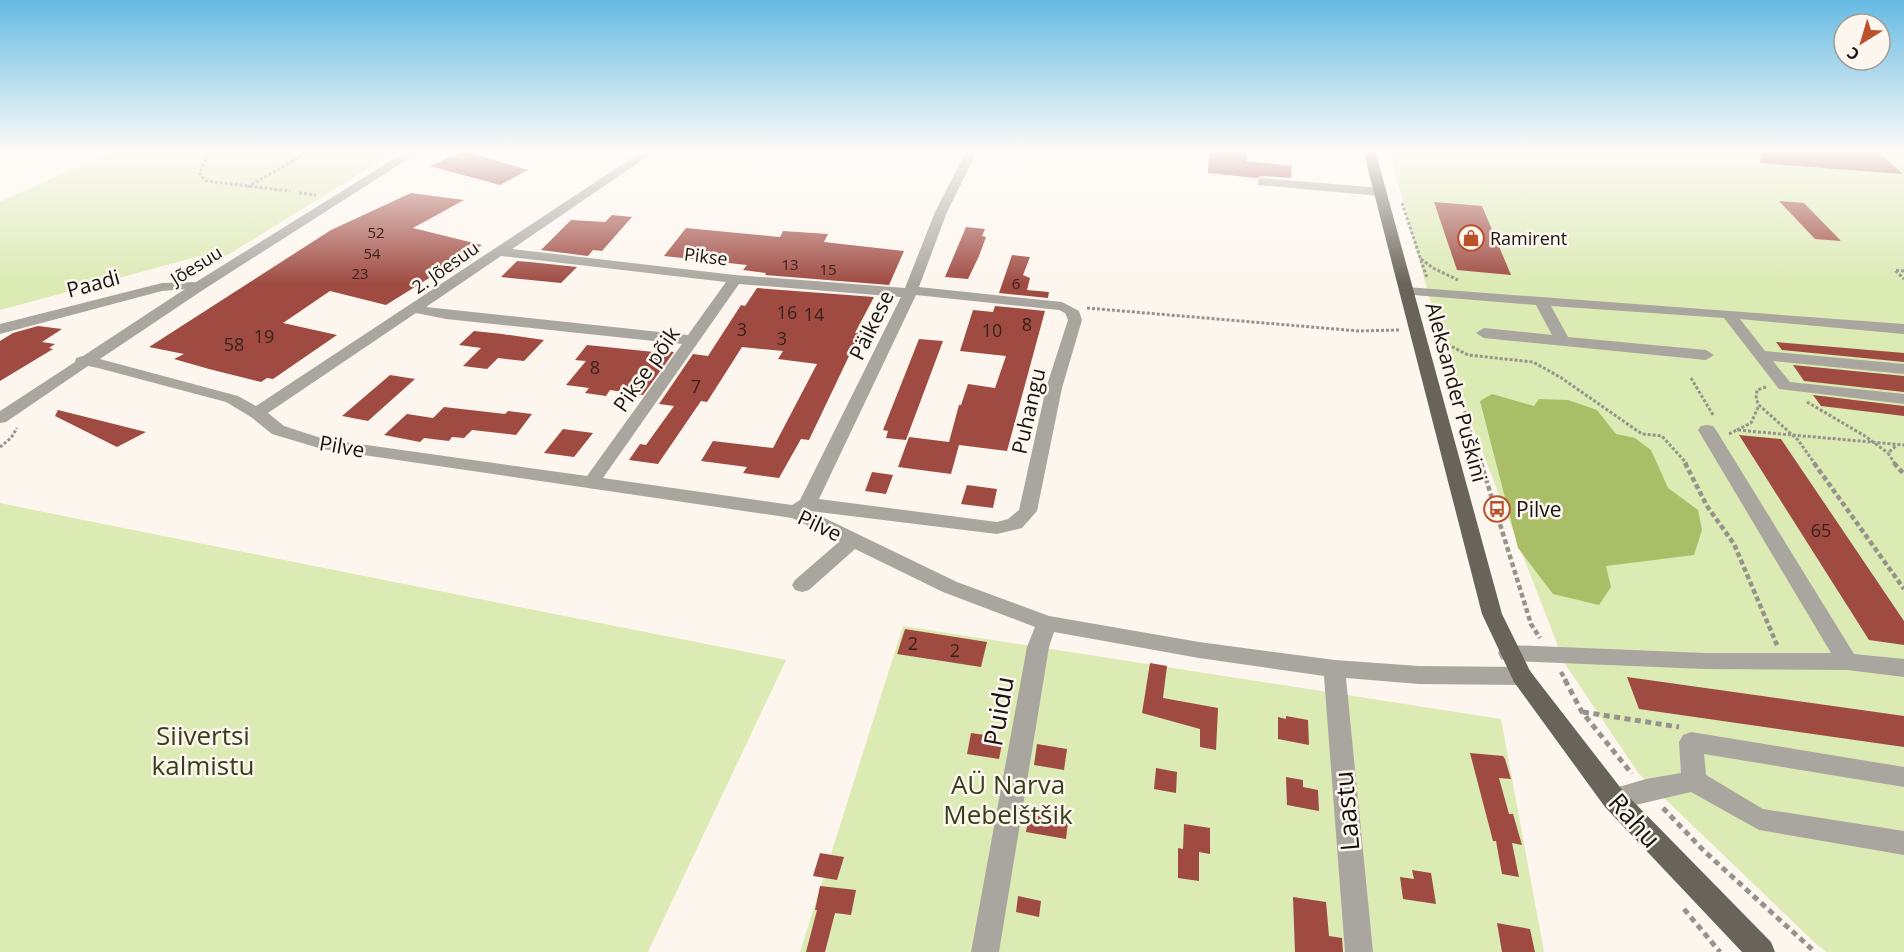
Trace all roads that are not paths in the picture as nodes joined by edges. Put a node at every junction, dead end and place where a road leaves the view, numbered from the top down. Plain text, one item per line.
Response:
1 (346, 194) edge
2 (585, 194) edge
3 (950, 194) edge
4 (1381, 194) edge
5 (499, 252) junction
6 (735, 279) junction
7 (198, 287) junction
8 (1406, 291) junction
9 (910, 292) junction
10 (1541, 300) junction
11 (416, 309) junction
12 (1072, 311) joint
13 (1728, 314) junction
14 (0, 329) edge
15 (1904, 329) edge
16 (1484, 333) dead end
17 (692, 340) junction
18 (1563, 340) junction
19 (1706, 355) dead end
20 (1761, 355) junction
21 (82, 362) junction
22 (1904, 369) edge
23 (1904, 399) edge
24 (257, 413) junction
25 (2, 418) edge
26 (1716, 430) road end
27 (591, 483) junction
28 (802, 508) junction
29 (852, 541) junction
30 (802, 585) dead end
31 (1047, 623) junction
32 (1509, 653) junction
33 (1847, 662) junction
34 (1904, 668) edge
35 (1335, 669) junction
36 (1522, 676) junction
37 (1904, 777) edge
38 (1694, 781) junction
39 (1614, 799) junction
40 (1904, 843) edge
41 (985, 952) edge
42 (1359, 952) edge
43 (1761, 952) edge

1 - 7 street, Jõesuu
2 - 5 street, 2. Jõesuu
3 - 9 street, Päikese
4 - 8 main road, Aleksander Puškini
5 - 6 street, Pikse
5 - 11 street, 2. Jõesuu
6 - 9 street, Pikse
6 - 17 street, Pikse põik
7 - 14 street, Paadi
7 - 21 street, Jõesuu
8 - 10 street
8 - 32 main road, Aleksander Puškini
9 - 12 street, Pikse
9 - 28 street, Päikese
10 - 13 street
10 - 18 street
11 - 17 street
11 - 24 street, 2. Jõesuu
12 - 28 street, Puhangu
13 - 15 street
13 - 20 street
16 - 18 street
17 - 27 street, Pikse põik
18 - 19 street
20 - 22 street
20 - 23 street
21 - 24 street, Pilve
21 - 25 street, Jõesuu
24 - 27 street, Pilve
26 - 33 street
27 - 28 street, Pilve
28 - 29 street, Pilve
29 - 30 street
29 - 31 street, Pilve
31 - 35 street, Pilve
31 - 41 street, Puidu
32 - 33 street
32 - 36 main road, Aleksander Puškini
33 - 34 street
35 - 36 street, Pilve
35 - 42 street, Laastu
36 - 39 main road, Rahu
37 - 38 street
38 - 39 street
38 - 40 street
39 - 43 main road, Rahu

